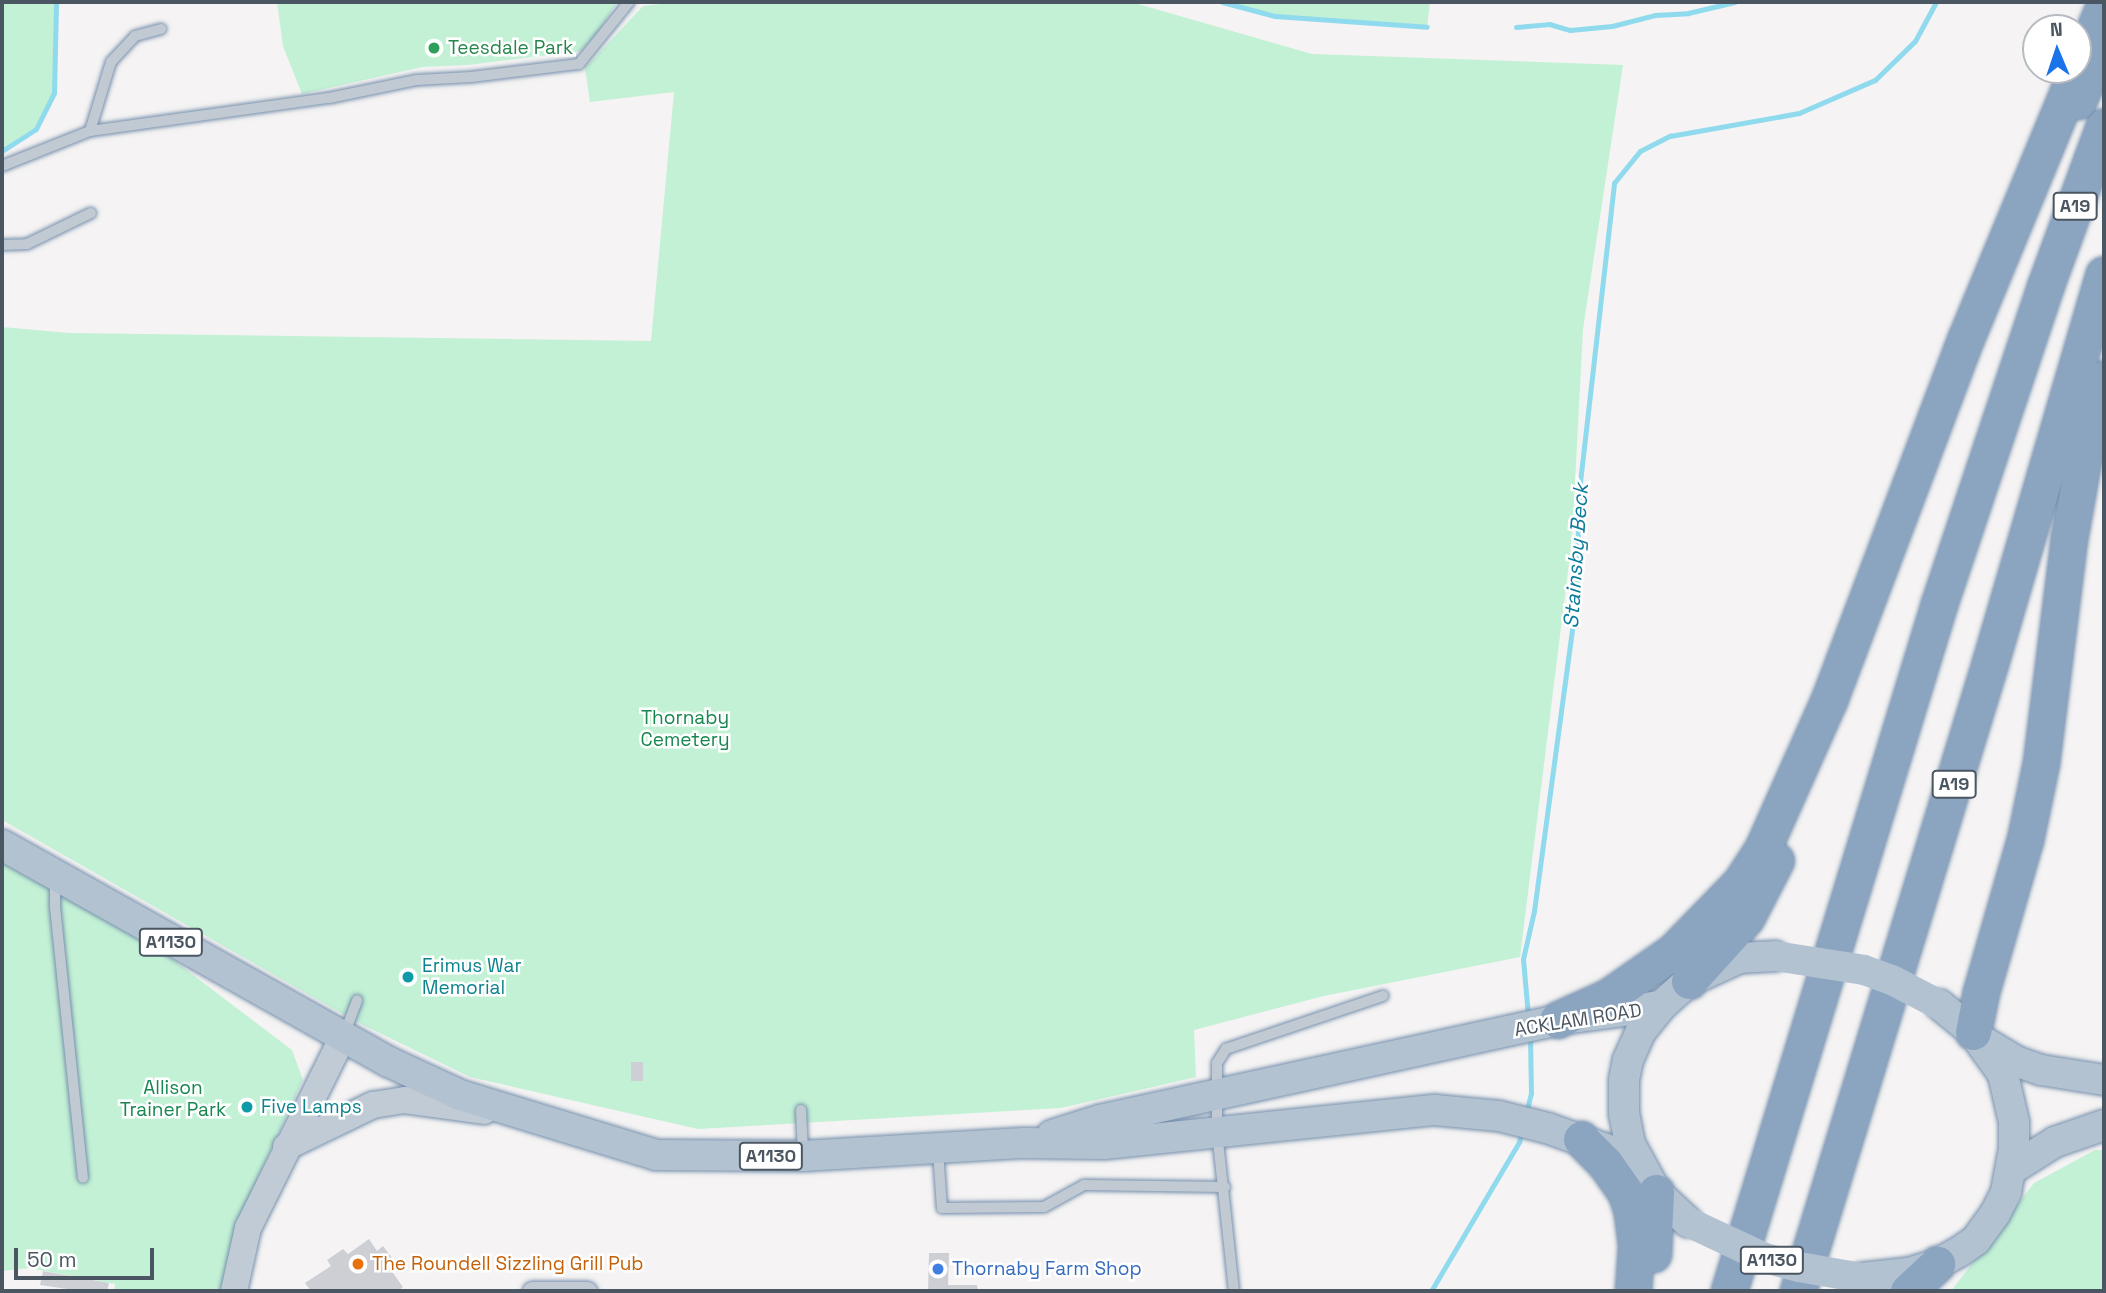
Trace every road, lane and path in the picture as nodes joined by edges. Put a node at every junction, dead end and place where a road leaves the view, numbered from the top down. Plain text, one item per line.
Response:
1 (629, 2) edge
2 (2104, 6) edge
3 (161, 29) dead end
4 (2092, 34) edge
5 (2104, 42) edge
6 (2071, 84) edge
7 (2104, 126) edge
8 (90, 131) junction
9 (2, 166) edge
10 (2028, 189) junction
11 (91, 213) dead end
12 (2, 245) edge
13 (2104, 274) edge
14 (2104, 378) edge
15 (1800, 770) junction
16 (2, 845) edge
17 (55, 875) junction
18 (1689, 981) junction
19 (1383, 996) dead end
20 (357, 1000) dead end
21 (1661, 1006) junction
22 (1552, 1021) junction
23 (1976, 1036) junction
24 (343, 1037) junction
25 (2104, 1080) edge
26 (1215, 1095) junction
27 (801, 1110) dead end
28 (524, 1115) junction
29 (2104, 1125) edge
30 (1217, 1133) junction
31 (1581, 1139) junction
32 (1024, 1143) junction
33 (286, 1147) junction
34 (938, 1150) junction
35 (803, 1156) junction
36 (2012, 1169) junction
37 (83, 1178) dead end
38 (1650, 1184) junction
39 (1225, 1188) junction
40 (1937, 1264) junction
41 (234, 1291) edge
42 (533, 1291) edge
43 (587, 1291) edge
44 (1234, 1291) edge
45 (1633, 1291) edge
46 (1643, 1291) edge
47 (1729, 1291) edge
48 (1798, 1291) edge
49 (1908, 1291) edge

1 - 8 lane
2 - 4 highway, A19
3 - 8 lane
5 - 10 highway, A19
6 - 10 highway, A19
7 - 47 highway, A19
8 - 9 lane
10 - 15 highway, A19
11 - 12 lane
13 - 48 highway, A19
14 - 23 highway
15 - 18 highway, A19
15 - 22 highway, A19
16 - 17 main road, A1130
17 - 24 main road, A1130
17 - 37 lane
18 - 21 main road
18 - 23 main road, bridge
19 - 26 lane
20 - 24 lane
21 - 22 main road, ACKLAM ROAD / A1130
21 - 38 main road
22 - 26 main road, ACKLAM ROAD / A1130
23 - 25 main road
23 - 36 main road
24 - 28 main road, A1130
24 - 33 street
26 - 30 lane
26 - 32 main road, A1130
27 - 35 lane
28 - 33 street
28 - 35 main road, A1130
29 - 36 main road
30 - 31 main road, A1130
30 - 32 main road, A1130
30 - 39 lane
31 - 38 main road, A1130
31 - 45 highway
32 - 34 main road, A1130
33 - 41 street
34 - 35 main road, A1130
34 - 39 lane
36 - 40 main road
38 - 40 main road, A1130, bridge
38 - 46 highway
39 - 44 lane
40 - 49 highway
42 - 43 street

